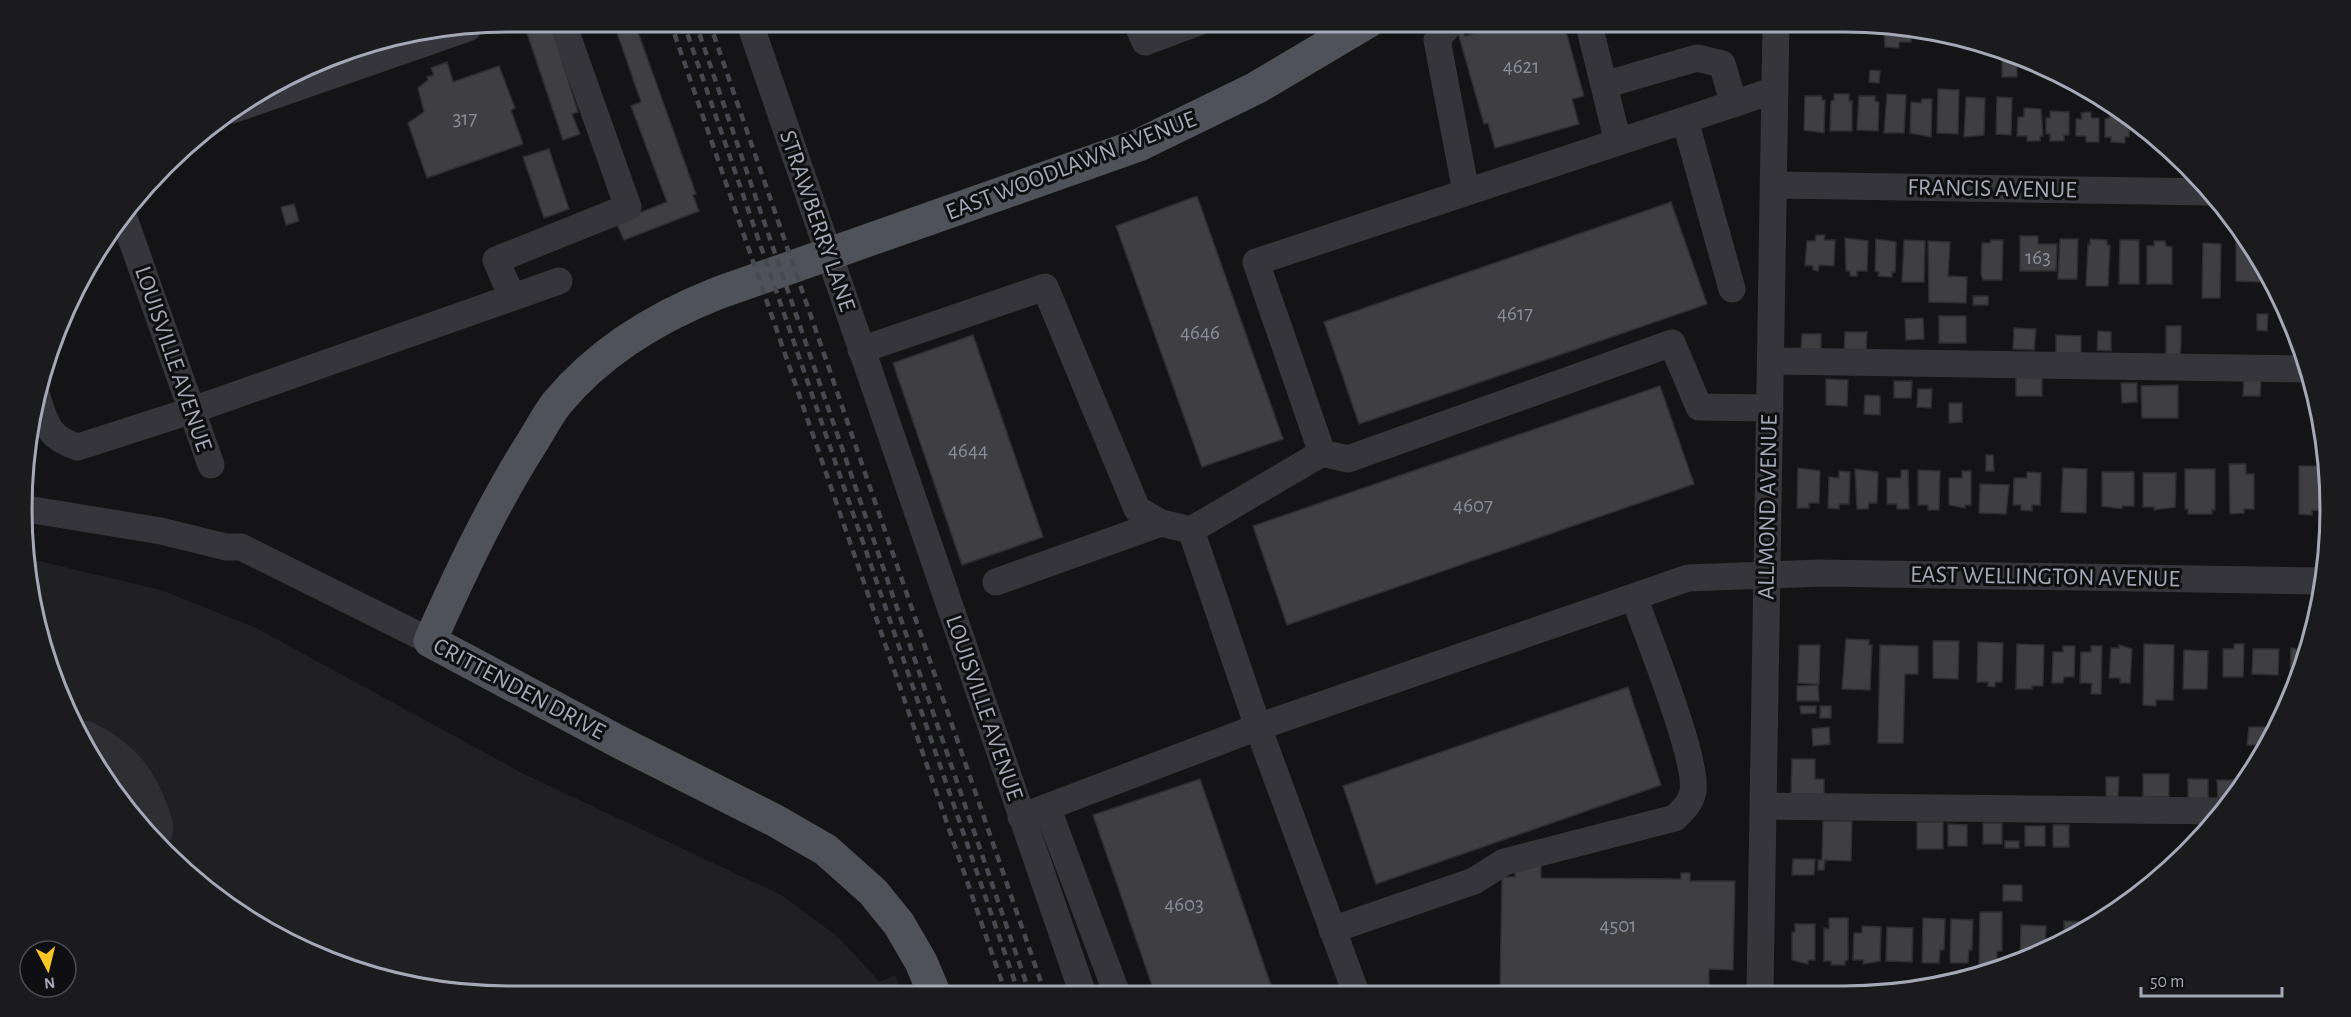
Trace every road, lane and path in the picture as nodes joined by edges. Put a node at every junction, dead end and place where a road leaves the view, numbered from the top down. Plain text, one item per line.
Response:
1 (566, 32) edge
2 (753, 32) edge
3 (1141, 32) edge
4 (1172, 32) edge
5 (1330, 32) edge
6 (1443, 32) edge
7 (1591, 32) edge
8 (1776, 32) edge
9 (444, 36) edge
10 (1604, 85) junction
11 (1775, 90) junction
12 (264, 99) edge
13 (1734, 104) junction
14 (1685, 120) junction
15 (1618, 142) junction
16 (1773, 185) junction
17 (1466, 192) junction
18 (2199, 192) edge
19 (126, 224) edge
20 (559, 281) dead end
21 (1732, 289) dead end
22 (512, 297) junction
23 (861, 351) junction
24 (1771, 361) junction
25 (2298, 369) edge
26 (1770, 408) junction
27 (42, 411) edge
28 (190, 411) junction
29 (885, 422) joint
30 (1322, 453) junction
31 (211, 465) dead end
32 (32, 510) edge
33 (1161, 523) junction
34 (1191, 530) junction
35 (1767, 576) junction
36 (2313, 581) edge
37 (996, 582) dead end
38 (1634, 597) junction
39 (430, 641) junction
40 (1258, 727) junction
41 (1763, 806) junction
42 (1047, 807) junction
43 (2211, 811) edge
44 (1021, 817) junction
45 (1332, 930) junction
46 (931, 986) edge
47 (1080, 986) edge
48 (1114, 986) edge
49 (1353, 986) edge
50 (1760, 986) edge

1 - 22 street
2 - 23 street, STRAWBERRY LANE
3 - 4 street
5 - 39 main road, EAST WOODLAWN AVENUE
6 - 17 street
7 - 10 street
8 - 11 street, ALLMOND AVENUE
9 - 12 street
10 - 13 street
10 - 15 street
11 - 13 street
11 - 16 street, ALLMOND AVENUE
13 - 14 street
14 - 15 street
14 - 21 street
15 - 17 street
16 - 18 street, FRANCIS AVENUE
16 - 24 street, ALLMOND AVENUE
17 - 30 street
19 - 28 street, LOUISVILLE AVENUE
20 - 22 street
22 - 28 street
23 - 29 street, STRAWBERRY LANE
23 - 33 street
24 - 25 street
24 - 26 street, ALLMOND AVENUE
26 - 30 street
26 - 35 street, ALLMOND AVENUE
27 - 28 street
28 - 31 street, LOUISVILLE AVENUE
29 - 44 street, LOUISVILLE AVENUE
30 - 34 street
32 - 39 street, CRITTENDEN DRIVE
33 - 34 street
33 - 37 street
34 - 40 street
35 - 36 street, EAST WELLINGTON AVENUE
35 - 38 street, EAST WELLINGTON AVENUE
35 - 41 street, ALLMOND AVENUE
38 - 40 street, EAST WELLINGTON AVENUE
38 - 45 street
39 - 46 main road, CRITTENDEN DRIVE
40 - 42 street, EAST WELLINGTON AVENUE
40 - 45 street
41 - 43 street
41 - 50 street, ALLMOND AVENUE
42 - 44 street, EAST WELLINGTON AVENUE
42 - 48 street
44 - 47 street, LOUISVILLE AVENUE
45 - 49 street

